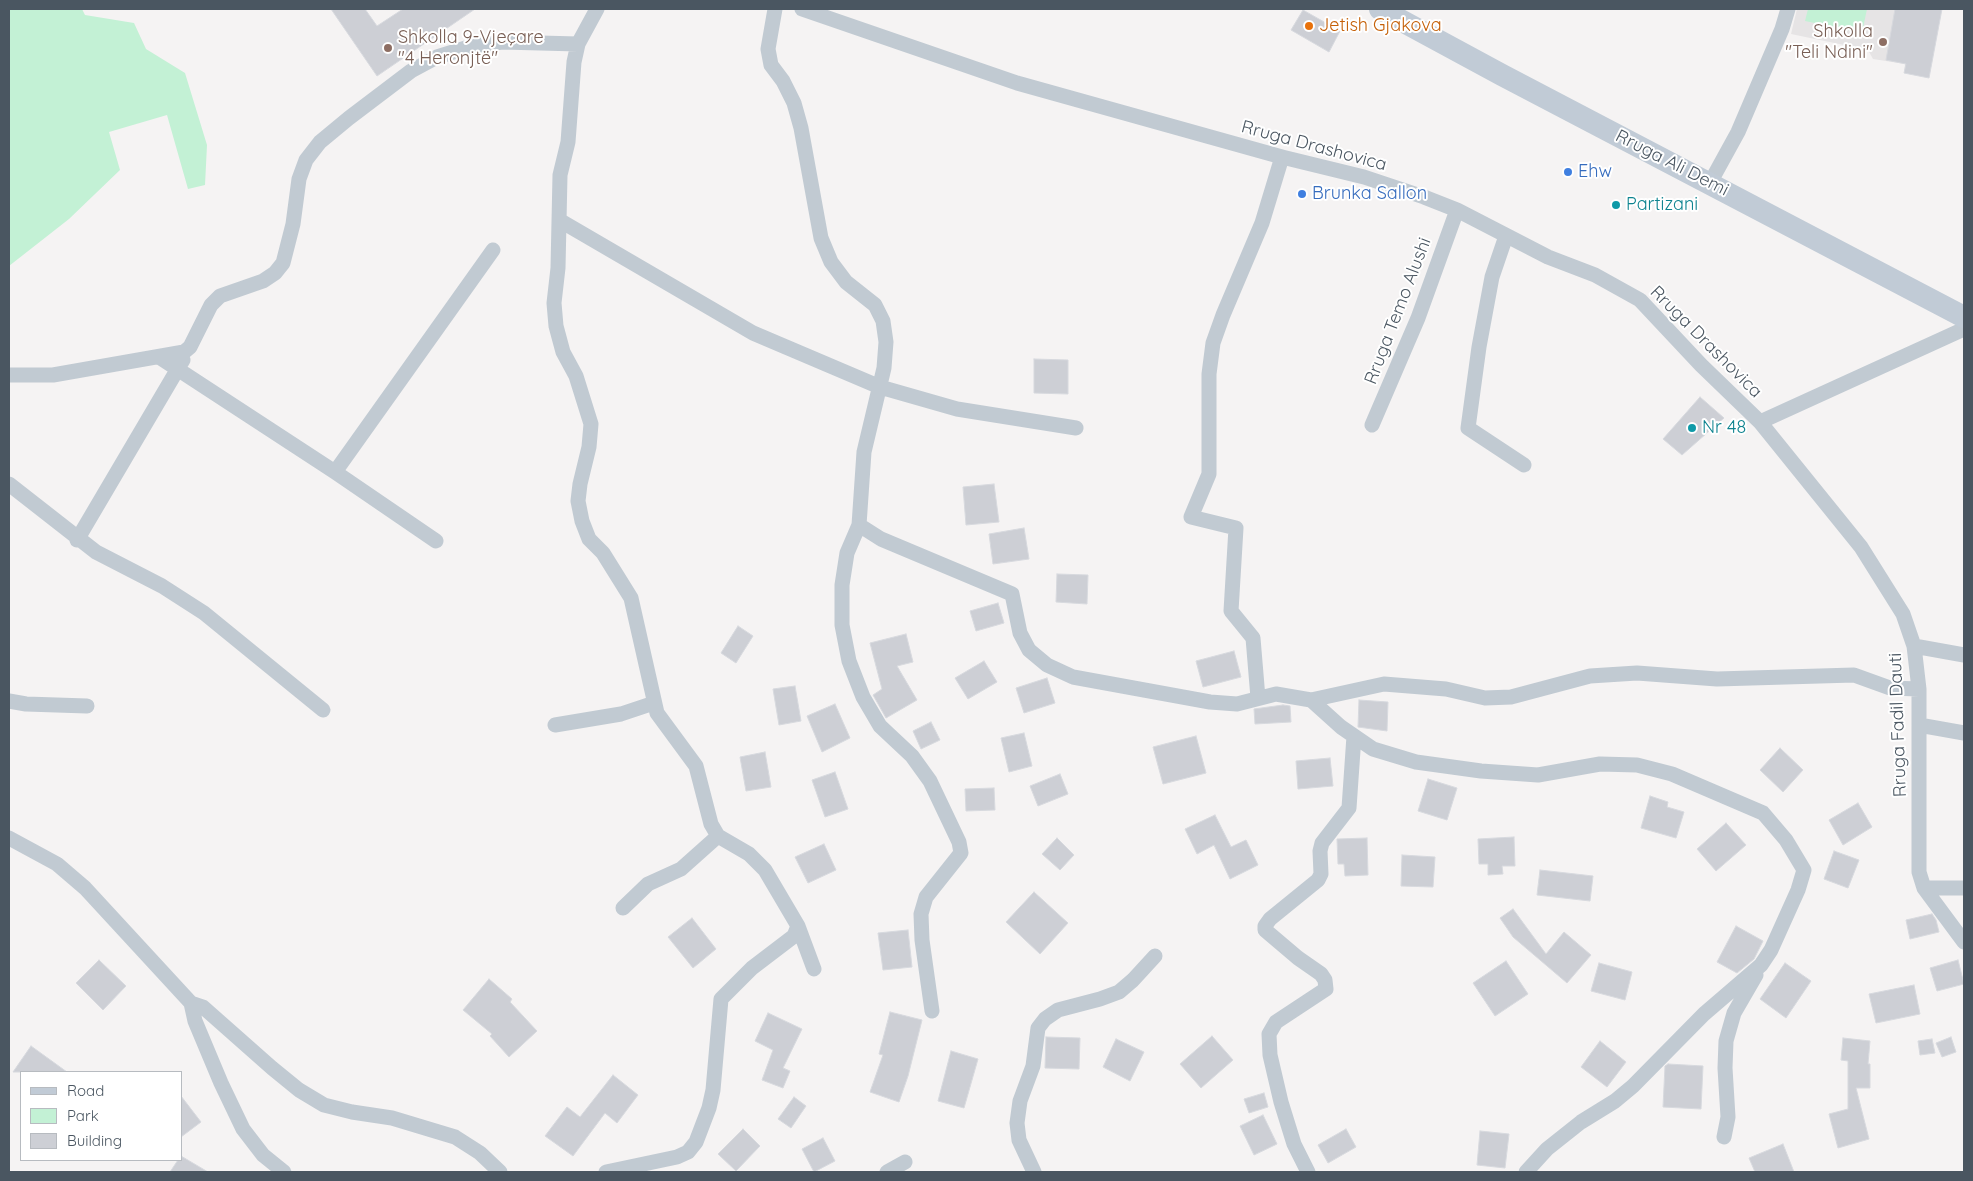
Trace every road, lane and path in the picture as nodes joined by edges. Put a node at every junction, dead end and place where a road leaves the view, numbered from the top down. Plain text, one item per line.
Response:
1 (597, 9) edge
2 (775, 9) edge
3 (802, 9) edge
4 (1380, 9) edge
5 (1788, 9) edge
6 (578, 44) junction
7 (1282, 157) junction
8 (1710, 183) junction
9 (1457, 210) junction
10 (559, 220) junction
11 (1506, 236) junction
12 (493, 250) dead end
13 (1964, 317) edge
14 (1964, 328) edge
15 (190, 347) junction
16 (159, 357) junction
17 (178, 368) junction
18 (9, 375) edge
19 (880, 387) junction
20 (1760, 422) junction
21 (1372, 425) dead end
22 (1076, 428) dead end
23 (1524, 466) dead end
24 (335, 472) junction
25 (9, 484) edge
26 (859, 525) junction
27 (77, 540) junction
28 (436, 542) dead end
29 (1914, 646) junction
30 (1964, 655) edge
31 (1919, 689) junction
32 (1258, 698) junction
33 (1311, 700) junction
34 (9, 702) edge
35 (654, 703) junction
36 (87, 706) dead end
37 (323, 710) dead end
38 (555, 725) dead end
39 (1919, 725) junction
40 (1964, 733) edge
41 (1354, 736) junction
42 (718, 836) junction
43 (9, 838) edge
44 (1924, 888) junction
45 (1964, 888) edge
46 (623, 908) dead end
47 (798, 926) junction
48 (1964, 942) edge
49 (1155, 956) dead end
50 (1761, 966) junction
51 (814, 969) dead end
52 (190, 1003) junction
53 (932, 1011) dead end
54 (1724, 1136) dead end
55 (904, 1162) dead end
56 (284, 1172) edge
57 (500, 1172) edge
58 (610, 1172) edge
59 (887, 1172) edge
60 (1034, 1172) edge
61 (1308, 1172) edge
62 (1526, 1172) edge

1 - 6 street
2 - 19 street
3 - 7 street, Rruga Drashovica
4 - 8 main road, Rruga Ali Demi
5 - 8 street
6 - 10 street
6 - 15 street
7 - 9 street, Rruga Drashovica
7 - 32 street
8 - 13 main road, Rruga Ali Demi
9 - 11 street, Rruga Drashovica
9 - 21 street, Rruga Temo Alushi
10 - 19 street
10 - 35 street
11 - 20 street, Rruga Drashovica
11 - 23 street
12 - 24 street
14 - 20 street
15 - 16 street
15 - 17 street
16 - 17 street
16 - 18 street
17 - 24 street
17 - 27 street
19 - 22 street
19 - 26 street
20 - 29 street, Rruga Fadil Dauti
24 - 28 street
25 - 27 street
26 - 32 street
26 - 53 street
27 - 37 street
29 - 30 street
29 - 31 street, Rruga Fadil Dauti
31 - 33 street
31 - 39 street, Rruga Fadil Dauti
32 - 33 street
33 - 41 street
34 - 36 street
35 - 38 street
35 - 42 street
39 - 40 street
39 - 44 street, Rruga Fadil Dauti
41 - 50 street
41 - 61 street
42 - 46 street
42 - 47 street
43 - 52 street
44 - 45 street
44 - 48 street, Rruga Fadil Dauti
47 - 51 street
47 - 58 street
49 - 60 street
50 - 54 street
50 - 62 street
52 - 56 street
52 - 57 street
55 - 59 street

